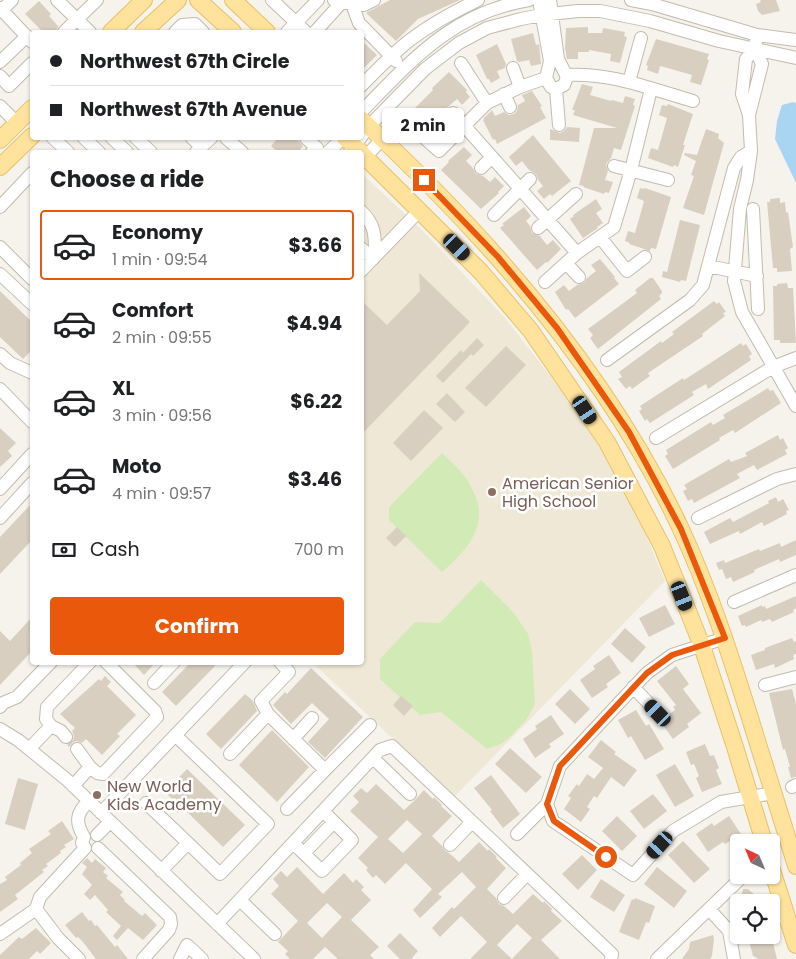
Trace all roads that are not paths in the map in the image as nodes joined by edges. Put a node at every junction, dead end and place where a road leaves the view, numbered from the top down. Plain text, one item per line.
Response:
1 (12, 0) edge
2 (57, 0) edge
3 (97, 0) edge
4 (144, 0) edge
5 (178, 0) edge
6 (198, 0) edge
7 (232, 0) edge
8 (318, 0) edge
9 (374, 0) edge
10 (478, 0) edge
11 (529, 0) edge
12 (539, 0) edge
13 (550, 0) edge
14 (631, 0) edge
15 (276, 1) edge
16 (343, 2) edge
17 (1, 9) edge
18 (546, 14) junction
19 (77, 20) junction
20 (296, 23) junction
21 (66, 30) edge
22 (88, 30) edge
23 (113, 30) edge
24 (146, 30) edge
25 (177, 30) edge
26 (202, 30) edge
27 (231, 30) edge
28 (265, 30) edge
29 (289, 30) edge
30 (304, 30) edge
31 (317, 30) edge
32 (758, 35) junction
33 (641, 38) dead end
34 (30, 39) edge
35 (796, 40) edge
36 (755, 49) junction
37 (391, 56) junction
38 (796, 58) edge
39 (0, 62) edge
40 (461, 63) dead end
41 (30, 65) edge
42 (513, 68) dead end
43 (403, 69) junction
44 (566, 75) junction
45 (0, 76) edge
46 (546, 78) junction
47 (414, 79) junction
48 (629, 82) junction
49 (364, 83) edge
50 (520, 87) junction
51 (556, 89) junction
52 (651, 89) junction
53 (504, 94) junction
54 (693, 101) dead end
55 (487, 104) junction
56 (0, 106) edge
57 (510, 107) dead end
58 (453, 113) dead end
59 (364, 119) edge
60 (25, 124) edge
61 (558, 124) dead end
62 (464, 126) junction
63 (420, 134) dead end
64 (30, 138) edge
65 (382, 139) junction
66 (0, 140) edge
67 (55, 140) edge
68 (86, 140) edge
69 (114, 140) edge
70 (138, 140) edge
71 (209, 140) edge
72 (228, 140) edge
73 (308, 140) edge
74 (66, 150) edge
75 (97, 150) edge
76 (125, 150) edge
77 (149, 150) edge
78 (199, 150) edge
79 (240, 150) edge
80 (314, 150) edge
81 (355, 150) edge
82 (751, 151) junction
83 (492, 157) junction
84 (364, 158) edge
85 (614, 166) dead end
86 (0, 167) edge
87 (481, 168) dead end
88 (631, 170) junction
89 (30, 175) edge
90 (530, 179) dead end
91 (668, 180) dead end
92 (520, 189) junction
93 (576, 194) dead end
94 (0, 207) edge
95 (753, 209) dead end
96 (420, 210) junction
97 (364, 215) edge
98 (494, 215) dead end
99 (542, 224) junction
100 (600, 237) junction
101 (0, 247) edge
102 (364, 250) edge
103 (577, 253) junction
104 (645, 256) dead end
105 (374, 258) junction
106 (566, 263) junction
107 (708, 266) junction
108 (364, 267) edge
109 (734, 271) junction
110 (0, 274) edge
111 (757, 276) junction
112 (30, 277) edge
113 (579, 277) dead end
114 (545, 282) dead end
115 (30, 302) edge
116 (758, 309) dead end
117 (0, 354) edge
118 (796, 358) edge
119 (607, 360) dead end
120 (773, 367) junction
121 (30, 370) edge
122 (0, 389) edge
123 (796, 406) edge
124 (30, 420) edge
125 (656, 438) dead end
126 (30, 456) edge
127 (796, 474) edge
128 (30, 485) edge
129 (0, 489) edge
130 (0, 518) edge
131 (698, 518) dead end
132 (796, 575) edge
133 (734, 602) dead end
134 (725, 638) junction
135 (702, 646) junction
136 (48, 665) edge
137 (87, 665) edge
138 (109, 665) edge
139 (171, 665) edge
140 (242, 665) edge
141 (283, 665) edge
142 (796, 677) edge
143 (154, 683) dead end
144 (765, 685) dead end
145 (633, 687) junction
146 (0, 707) edge
147 (658, 713) dead end
148 (268, 714) junction
149 (312, 718) dead end
150 (370, 725) dead end
151 (51, 726) junction
152 (0, 729) edge
153 (175, 735) junction
154 (66, 737) dead end
155 (293, 739) junction
156 (29, 749) junction
157 (77, 749) dead end
158 (230, 754) dead end
159 (373, 758) junction
160 (90, 767) junction
161 (325, 770) junction
162 (73, 786) junction
163 (774, 793) junction
164 (410, 794) dead end
165 (749, 797) junction
166 (89, 801) junction
167 (146, 803) dead end
168 (547, 804) junction
169 (287, 809) dead end
170 (323, 811) junction
171 (106, 818) junction
172 (334, 822) junction
173 (472, 822) junction
174 (517, 834) dead end
175 (761, 834) edge
176 (84, 840) junction
177 (97, 842) junction
178 (188, 843) junction
179 (293, 843) junction
180 (450, 845) dead end
181 (304, 853) junction
182 (796, 866) edge
183 (161, 871) junction
184 (527, 874) junction
185 (735, 884) edge
186 (776, 884) edge
187 (504, 898) dead end
188 (236, 904) junction
189 (36, 909) junction
190 (709, 909) junction
191 (217, 924) junction
192 (0, 934) edge
193 (275, 934) dead end
194 (796, 945) edge
195 (248, 957) edge
196 (79, 959) edge
197 (143, 959) edge
198 (180, 959) edge
199 (202, 959) edge
200 (611, 959) edge
201 (658, 959) edge
202 (734, 959) edge

1 - 17 street
2 - 19 street
3 - 19 street
4 - 23 main road
5 - 24 main road
6 - 27 main road
7 - 28 main road
8 - 20 street
9 - 16 street
10 - 37 street
11 - 43 street
12 - 18 street
13 - 18 street
14 - 32 street
15 - 20 street
16 - 31 street
16 - 37 street
17 - 34 street
18 - 36 street
18 - 44 street
18 - 46 street
18 - 47 street
19 - 21 street
19 - 22 street
20 - 29 street
20 - 30 street
25 - 26 street
32 - 35 street
32 - 36 street
33 - 48 street
34 - 39 street
36 - 38 street
36 - 82 street
37 - 43 street
37 - 49 street
40 - 55 street
41 - 45 street
42 - 50 street
43 - 47 street
43 - 59 street
44 - 48 street
44 - 51 street
46 - 50 street
46 - 51 street
47 - 59 street
48 - 52 street
50 - 53 street
51 - 61 street
52 - 54 street
52 - 88 street
53 - 55 street
53 - 57 street
55 - 62 street
56 - 60 street
58 - 62 street
59 - 65 main road
60 - 66 main road
62 - 63 street
62 - 83 street
64 - 86 main road
65 - 81 street
65 - 134 main road
67 - 74 street
68 - 75 street
69 - 76 street
70 - 77 street
71 - 78 street
72 - 79 street
73 - 80 street
82 - 107 street
82 - 109 street
83 - 87 street
83 - 92 street
84 - 96 main road
85 - 88 street
88 - 91 street
88 - 100 street
89 - 94 street
90 - 92 street
92 - 98 street
92 - 99 street
93 - 99 street
95 - 111 street
96 - 105 street
96 - 135 main road
97 - 105 street
99 - 103 street
100 - 103 street
100 - 104 street
101 - 112 street
102 - 105 street
103 - 106 street
105 - 108 street
106 - 113 street
106 - 114 street
107 - 109 street
107 - 119 street
109 - 111 street
109 - 120 street
110 - 115 street
111 - 116 street
117 - 121 street
118 - 120 street
120 - 123 street
120 - 125 street
122 - 124 street
126 - 129 street
127 - 131 street
128 - 130 street
132 - 133 street
134 - 135 street
134 - 163 main road
135 - 145 street
135 - 165 main road
136 - 146 street
137 - 151 street
138 - 160 street
139 - 143 street
140 - 153 street
141 - 148 street
142 - 144 street
145 - 147 street
145 - 168 street
148 - 155 street
148 - 158 street
149 - 155 street
150 - 161 street
151 - 154 street
151 - 156 street
152 - 156 street
153 - 171 street
153 - 178 street
155 - 161 street
156 - 162 street
157 - 160 street
159 - 164 street
159 - 170 street
159 - 173 street
160 - 162 street
161 - 169 street
162 - 166 street
163 - 165 street
163 - 182 main road
165 - 168 street
165 - 175 main road
166 - 171 street
166 - 176 street
167 - 178 street
168 - 174 street
170 - 172 street
170 - 179 street
171 - 177 street
171 - 183 street
172 - 181 street
172 - 181 street
173 - 180 street
173 - 184 street
176 - 177 street
176 - 189 street
177 - 197 street
178 - 183 street
179 - 181 street
179 - 188 street
183 - 191 street
184 - 187 street
184 - 200 street
185 - 190 street
186 - 194 main road
188 - 191 street
188 - 193 street
189 - 192 street
189 - 196 street
190 - 201 street
190 - 202 street
191 - 195 street
198 - 199 street

